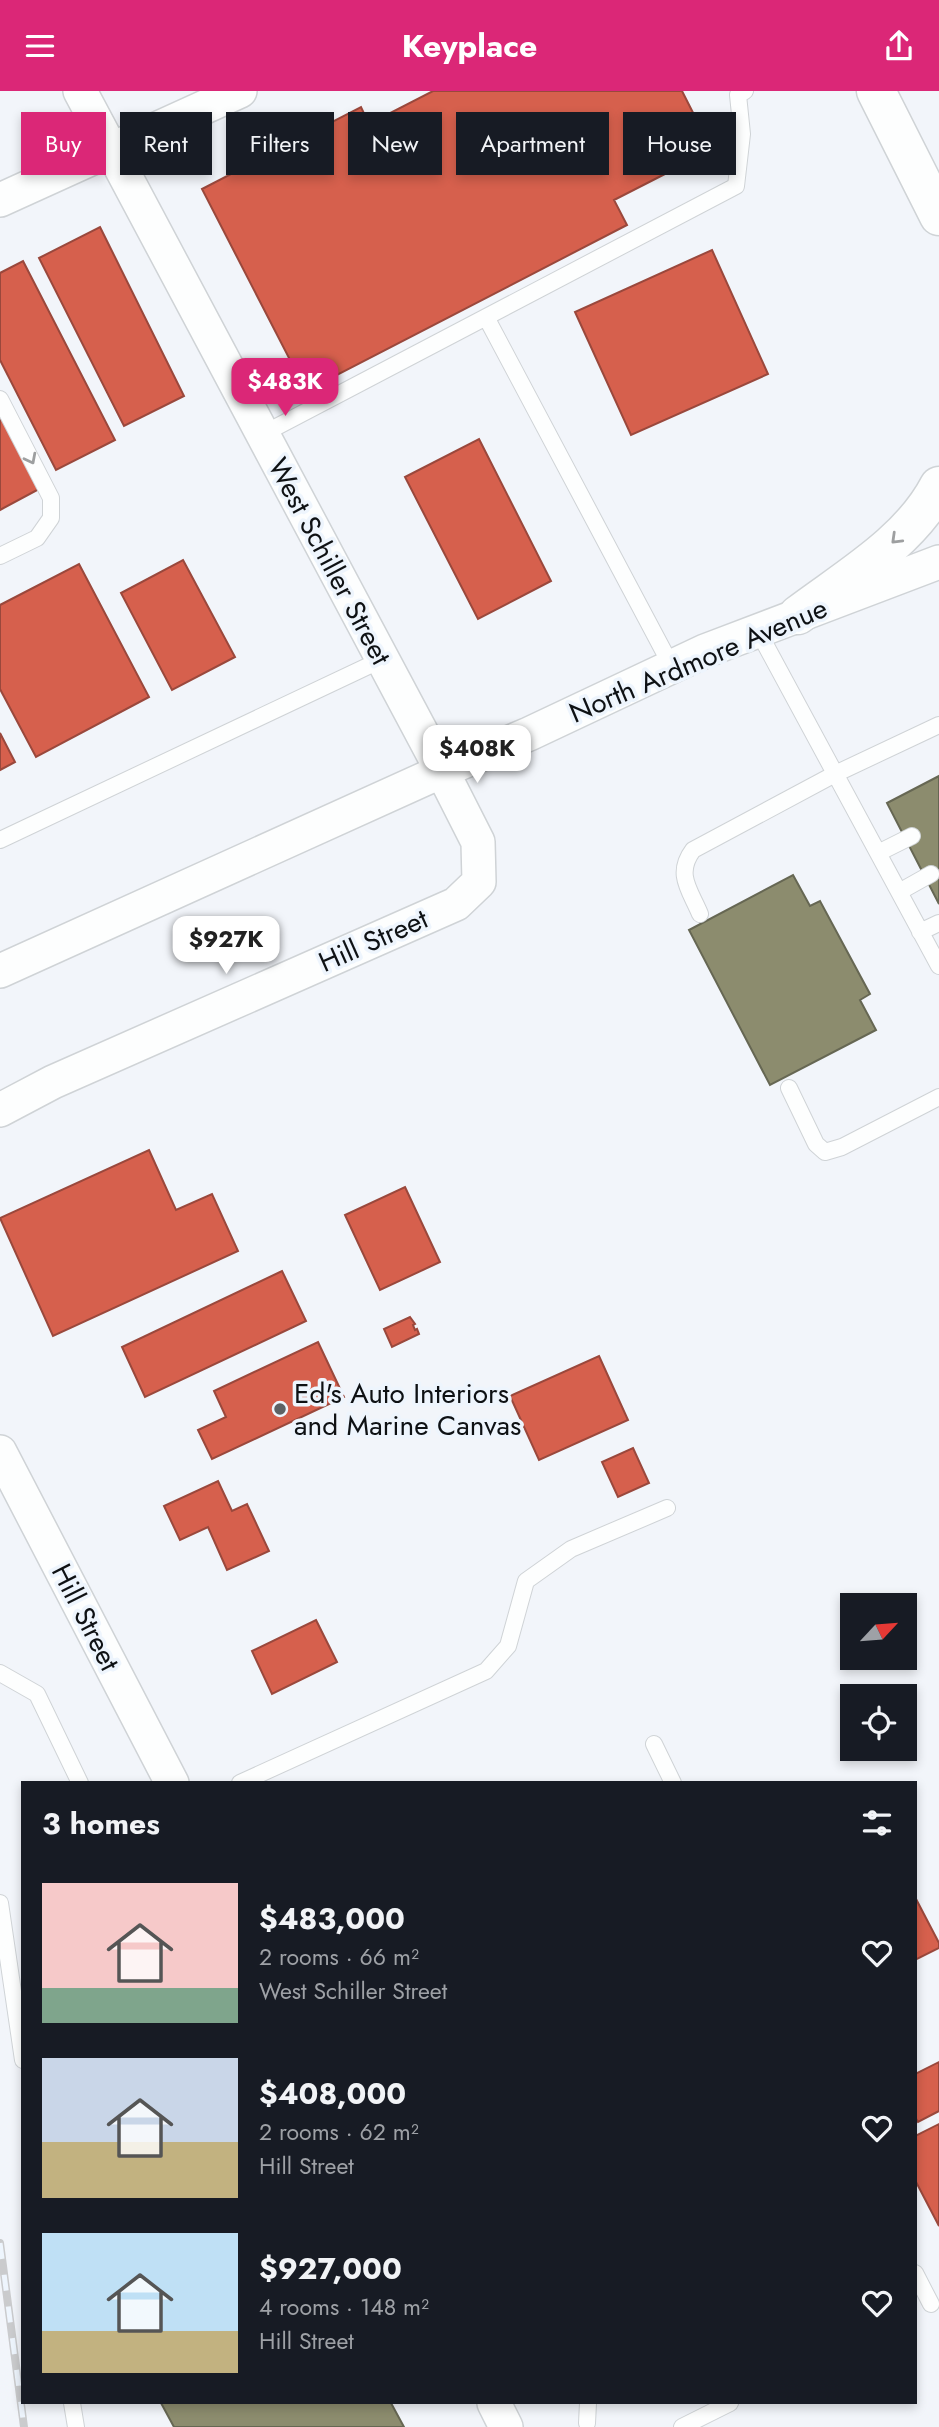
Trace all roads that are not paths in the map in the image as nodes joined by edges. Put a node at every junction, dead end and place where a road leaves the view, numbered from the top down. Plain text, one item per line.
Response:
1 (80, 91) edge
2 (240, 91) edge
3 (876, 91) edge
4 (739, 92) edge
5 (111, 150) junction
6 (0, 200) edge
7 (939, 216) edge
8 (486, 317) junction
9 (0, 398) edge
10 (263, 434) junction
11 (939, 486) edge
12 (0, 556) edge
13 (939, 562) edge
14 (798, 615) junction
15 (758, 631) junction
16 (383, 659) junction
17 (672, 667) junction
18 (939, 725) edge
19 (442, 771) junction
20 (835, 775) junction
21 (912, 835) dead end
22 (0, 840) edge
23 (878, 853) junction
24 (931, 874) dead end
25 (899, 892) junction
26 (700, 914) dead end
27 (939, 923) edge
28 (920, 932) junction
29 (939, 966) edge
30 (0, 971) edge
31 (789, 1088) dead end
32 (939, 1097) edge
33 (0, 1110) edge
34 (3, 1468) edge
35 (667, 1508) dead end
36 (0, 1673) edge
37 (654, 1744) dead end
38 (79, 1781) edge
39 (171, 1781) edge
40 (244, 1781) edge
41 (672, 1781) edge
42 (0, 1903) edge
43 (20, 2025) edge
44 (917, 2277) edge
45 (931, 2304) dead end
46 (72, 2404) edge
47 (494, 2404) edge
48 (587, 2404) edge
49 (728, 2404) edge
50 (586, 2426) edge
51 (76, 2427) edge
52 (506, 2427) edge
53 (682, 2427) edge

1 - 5 street, West Schiller Street
2 - 5 street
3 - 7 main road
4 - 8 lane
5 - 6 street
5 - 10 street, West Schiller Street
8 - 10 lane
8 - 17 lane
9 -> 12 lane
10 - 16 street, West Schiller Street
11 -> 14 main road
13 - 14 street, North Ardmore Avenue
14 - 15 street, North Ardmore Avenue
15 - 17 street, North Ardmore Avenue
15 - 20 lane
16 - 19 street, West Schiller Street
16 - 22 lane
17 - 19 street, North Ardmore Avenue
18 - 20 lane
19 - 30 street, North Ardmore Avenue
19 - 33 street, Hill Street
20 - 23 lane
20 - 26 lane
21 - 23 lane
23 - 25 lane
24 - 25 lane
25 - 28 lane
27 - 28 lane
28 - 29 lane
31 - 32 lane
34 - 39 street, Hill Street
35 - 40 lane
36 - 38 lane
37 - 41 lane
42 - 43 lane
44 - 45 lane
46 - 51 lane
47 - 52 street
48 - 50 lane
49 - 53 lane

